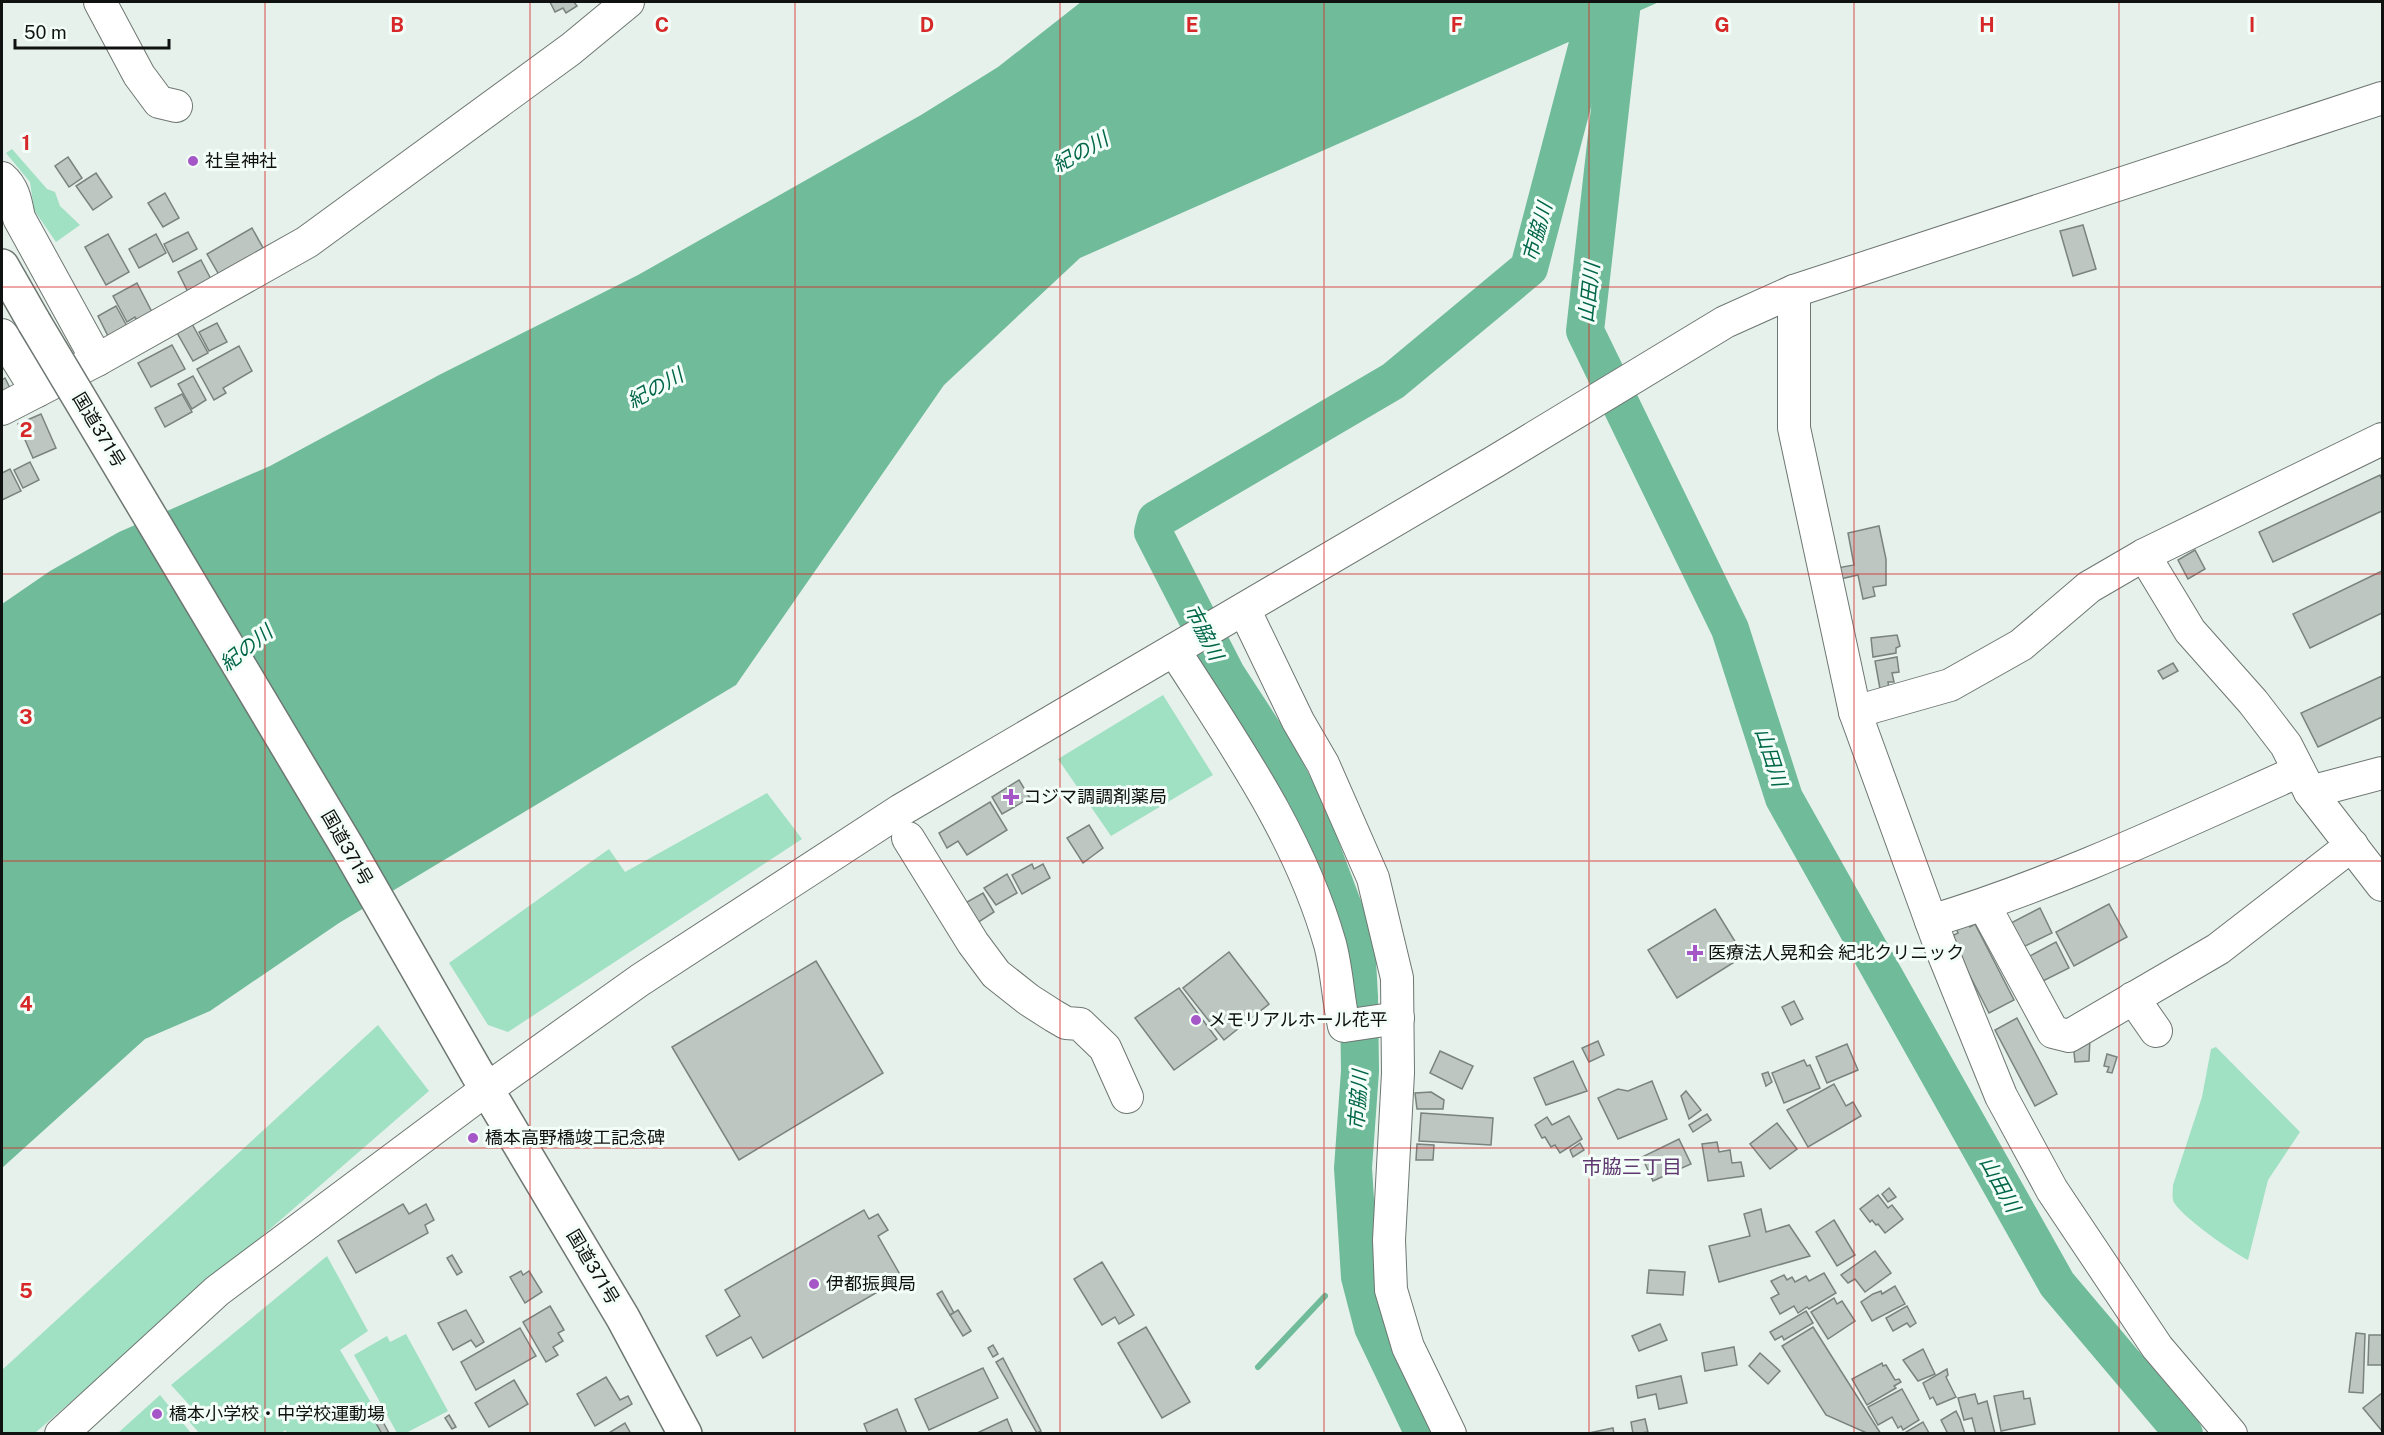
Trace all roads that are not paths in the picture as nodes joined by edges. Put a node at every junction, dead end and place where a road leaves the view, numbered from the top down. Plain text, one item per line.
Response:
1 (100, 2) edge
2 (628, 2) edge
3 (2382, 98) edge
4 (176, 106) dead end
5 (2, 178) edge
6 (2, 266) edge
7 (1794, 291) junction
8 (2, 335) edge
9 (98, 360) junction
10 (37, 391) junction
11 (2, 409) edge
12 (2382, 439) edge
13 (2144, 555) junction
14 (1244, 609) junction
15 (1174, 650) junction
16 (1854, 712) junction
17 (1001, 752) junction
18 (2382, 773) edge
19 (2304, 781) junction
20 (908, 838) junction
21 (2352, 845) junction
22 (811, 869) junction
23 (2382, 885) edge
24 (1984, 906) junction
25 (1931, 921) junction
26 (2133, 998) junction
27 (1398, 1018) junction
28 (2156, 1031) dead end
29 (482, 1081) junction
30 (1127, 1097) dead end
31 (62, 1434) edge
32 (685, 1434) edge
33 (1450, 1434) edge
34 (2231, 1434) edge

1 - 4 street
2 - 9 street
3 - 7 street
5 - 9 street
6 - 29 highway, 国道371号, bridge
7 - 14 street
7 - 16 street
8 - 10 street
9 - 10 street
10 - 11 street
12 - 13 street
13 - 16 street
13 - 19 street
14 - 15 street
14 - 27 street
15 - 17 street
15 - 27 street
16 - 25 street
17 - 20 street
17 - 22 street
18 - 19 street
19 - 21 street
19 - 24 street
20 - 22 street
20 - 30 street
21 - 23 street
21 - 26 street
22 - 29 street
24 - 25 street
24 - 26 street
25 - 34 street
26 - 28 street
27 - 33 street
29 - 31 street
29 - 32 highway, 国道371号

